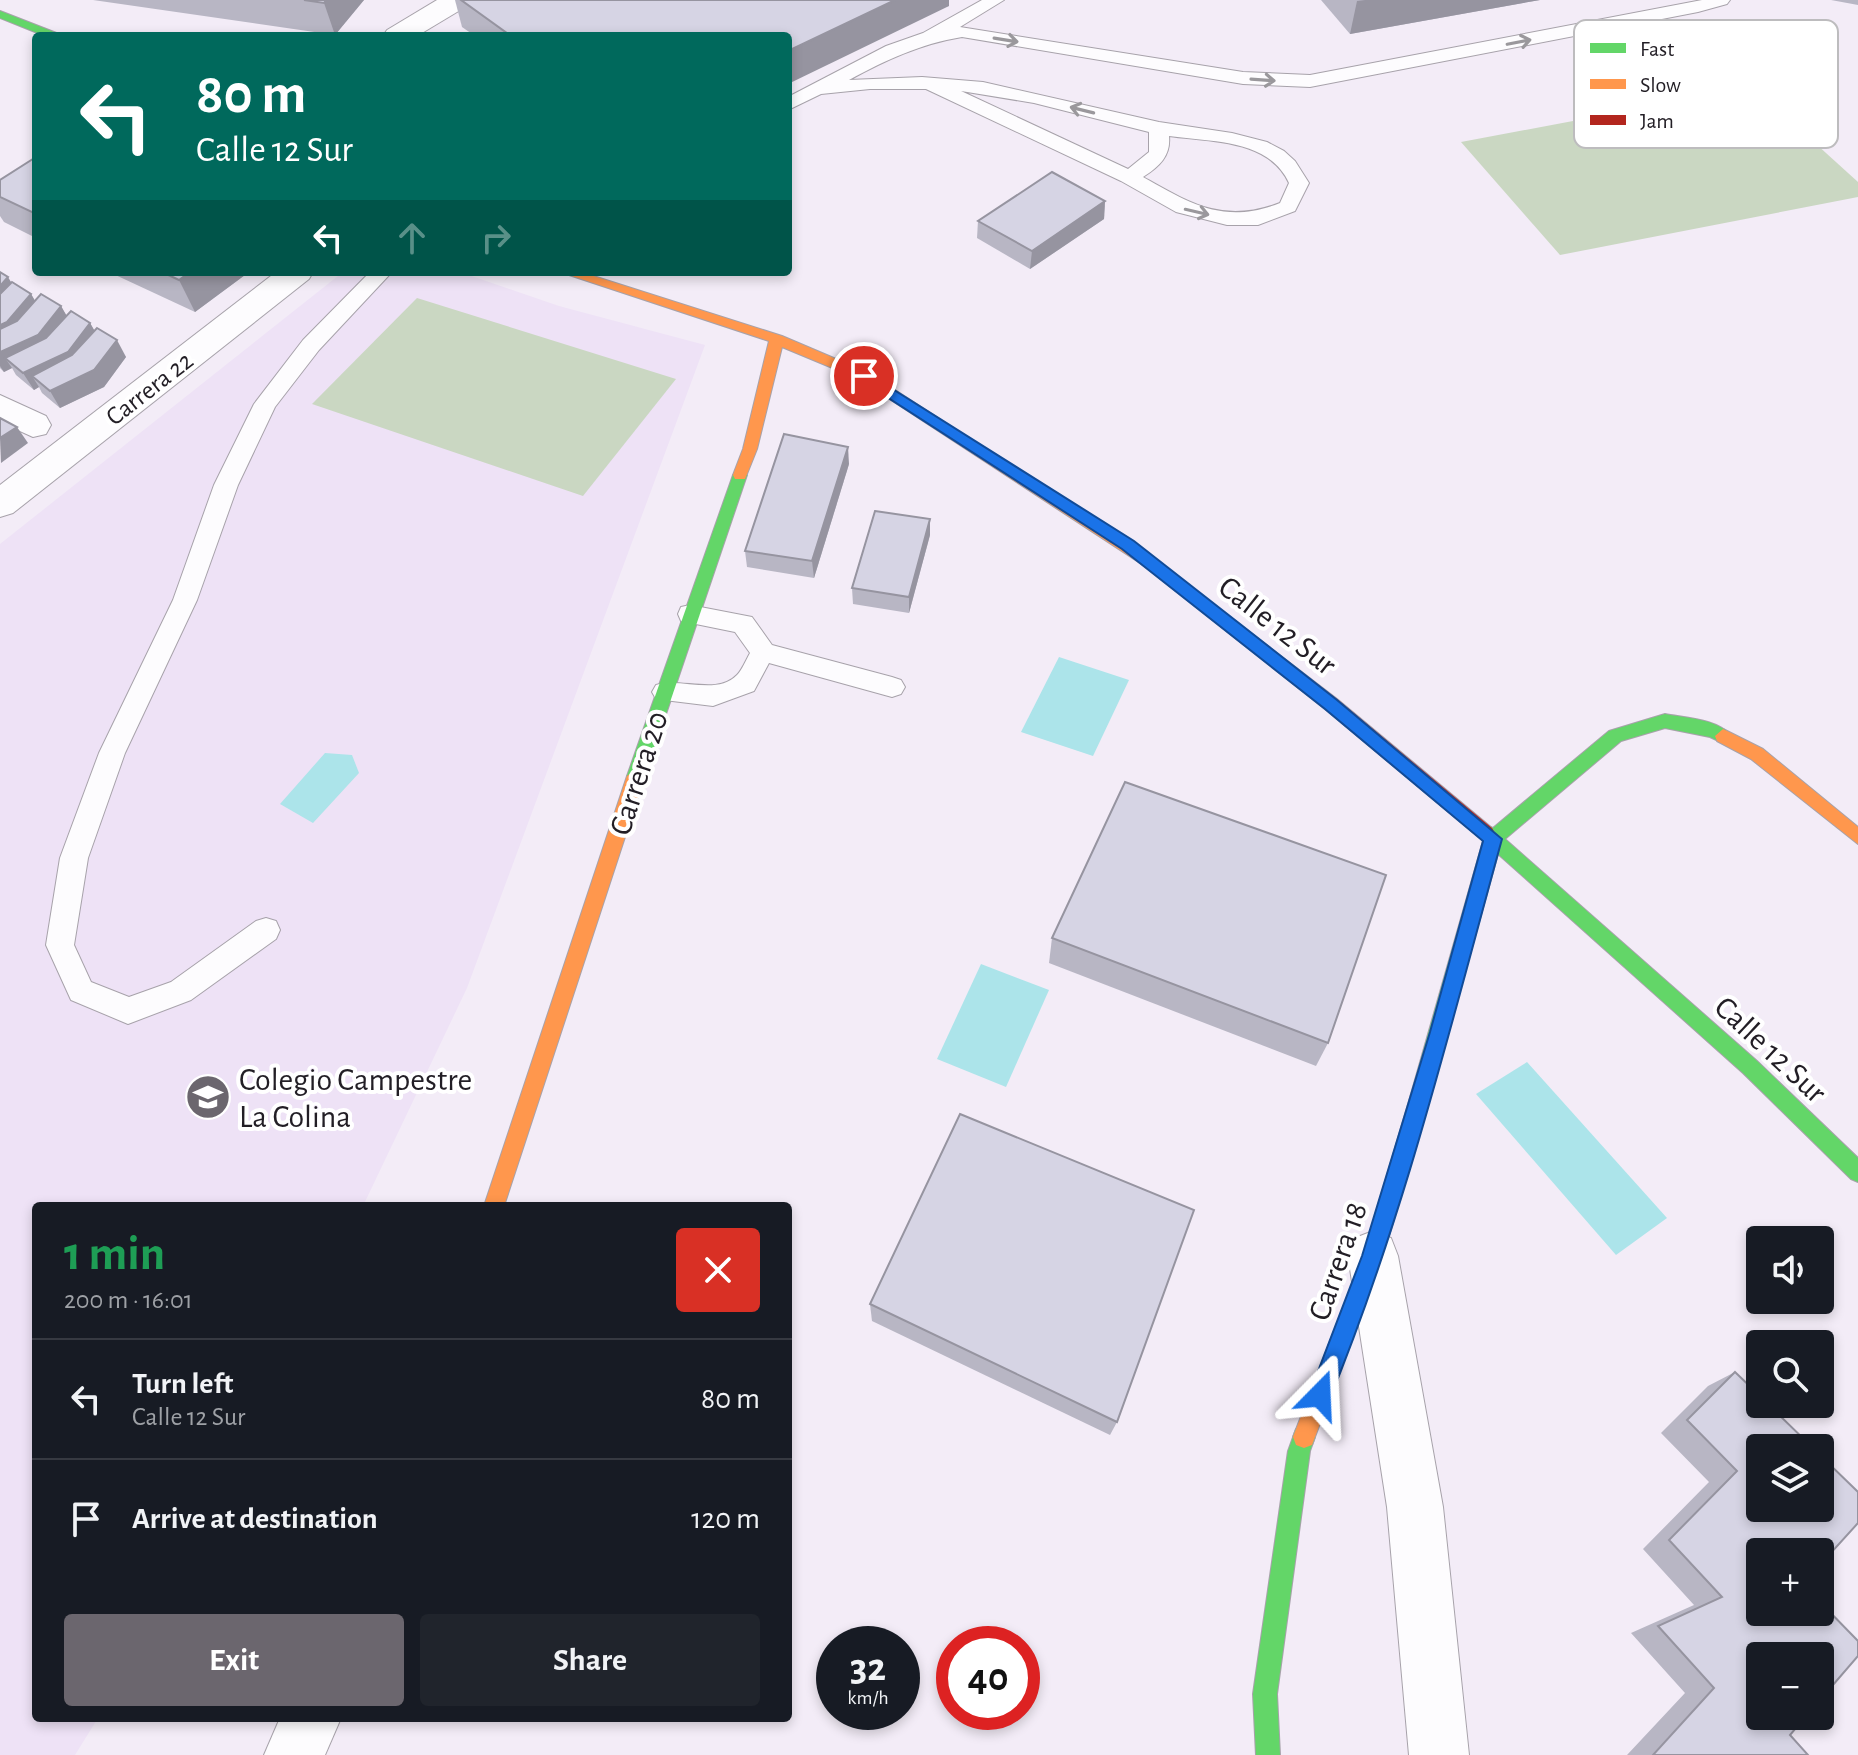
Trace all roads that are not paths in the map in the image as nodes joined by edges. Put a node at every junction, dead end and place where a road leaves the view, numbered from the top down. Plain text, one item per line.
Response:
1 (457, 0) edge
2 (995, 0) edge
3 (1721, 0) edge
4 (0, 14) edge
5 (1635, 20) edge
6 (1574, 31) edge
7 (45, 32) edge
8 (404, 32) edge
9 (929, 37) junction
10 (931, 84) junction
11 (818, 89) junction
12 (792, 102) edge
13 (1158, 128) junction
14 (1128, 177) junction
15 (292, 276) edge
16 (378, 276) edge
17 (580, 276) edge
18 (777, 339) junction
19 (0, 407) edge
20 (33, 425) dead end
21 (0, 504) edge
22 (690, 614) junction
23 (763, 652) junction
24 (892, 687) dead end
25 (665, 692) junction
26 (1858, 837) edge
27 (1493, 839) junction
28 (266, 930) dead end
29 (1858, 1172) edge
30 (495, 1202) edge
31 (1373, 1256) junction
32 (309, 1722) edge
33 (294, 1755) edge
34 (1268, 1755) edge
35 (1439, 1755) edge

1 - 8 street
2 - 9 lane
5 -> 3 lane
4 - 7 street
9 -> 6 lane
9 - 11 lane
10 - 11 lane
13 -> 10 lane
10 - 14 lane
11 - 12 lane
13 - 14 lane
14 -> 13 lane
15 - 21 street, Carrera 22
16 - 28 lane
17 - 18 street, Calle 12 Sur
18 - 22 street, Carrera 20
18 - 27 street, Calle 12 Sur
19 - 20 street
22 - 23 lane
22 - 25 street, Carrera 20
23 - 24 lane
23 - 25 lane
25 - 30 street, Carrera 20
26 - 27 street
27 - 29 street, Calle 12 Sur
27 - 31 street, Carrera 18
31 - 34 street, Carrera 18
31 - 35 street
32 - 33 street

